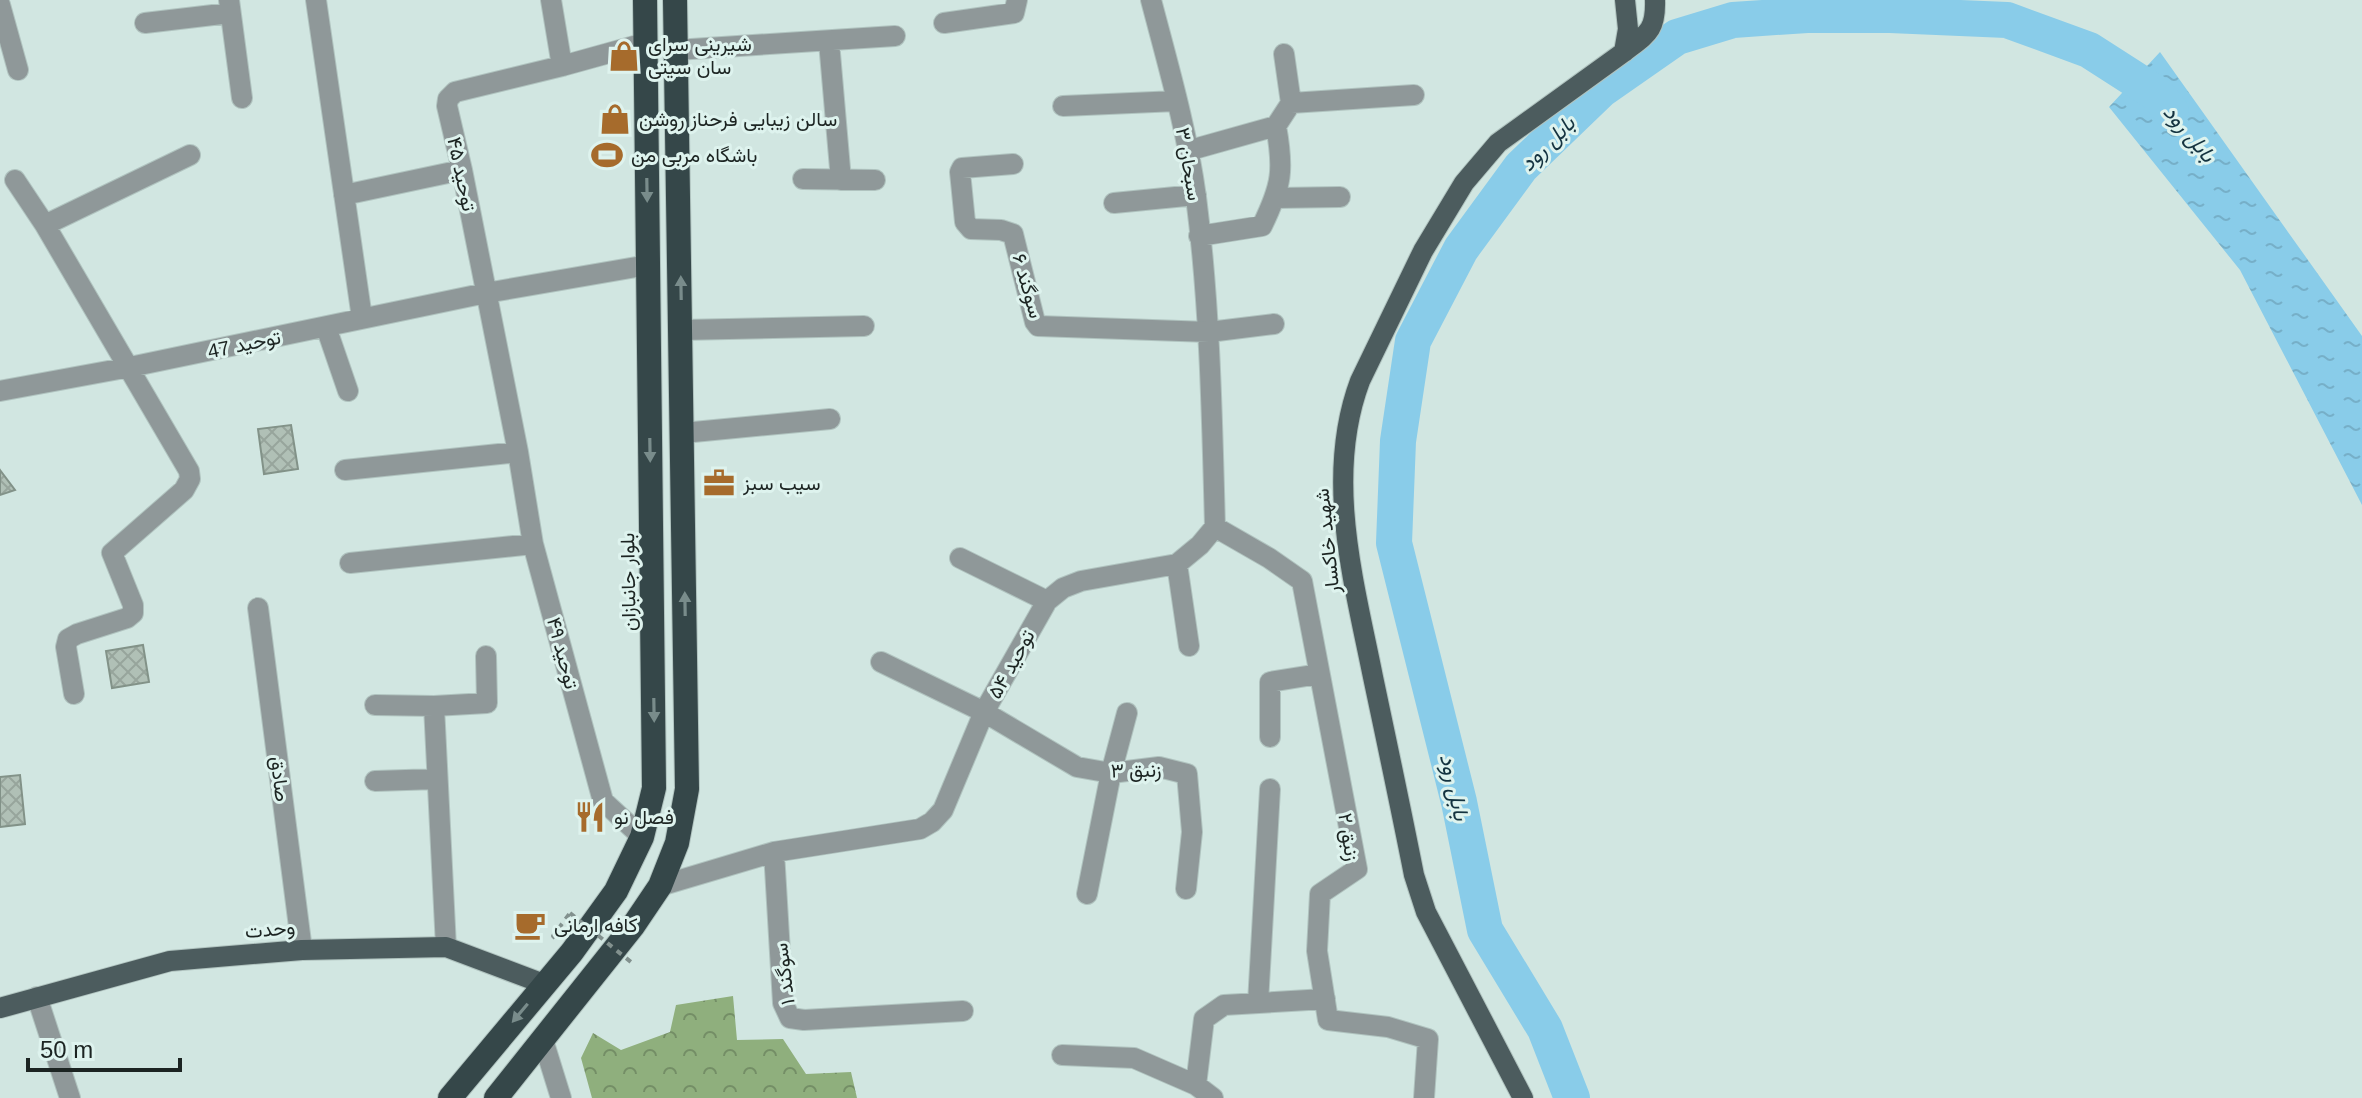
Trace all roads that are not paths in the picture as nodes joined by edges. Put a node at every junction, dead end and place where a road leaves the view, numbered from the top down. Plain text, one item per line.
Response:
1 (316, 0) edge
2 (551, 0) edge
3 (645, 0) edge
4 (675, 0) edge
5 (1017, 0) edge
6 (1151, 0) edge
7 (1625, 0) edge
8 (1655, 0) edge
9 (0, 5) edge
10 (230, 6) edge
11 (145, 23) dead end
12 (944, 23) dead end
13 (895, 36) dead end
14 (829, 42) junction
15 (645, 43) junction
16 (676, 50) junction
17 (1624, 52) junction
18 (1284, 54) dead end
19 (562, 66) junction
20 (18, 70) dead end
21 (1414, 95) dead end
22 (242, 98) dead end
23 (1177, 101) junction
24 (1291, 103) junction
25 (1063, 106) dead end
26 (1276, 126) junction
27 (1187, 151) junction
28 (190, 155) dead end
29 (1013, 164) dead end
30 (462, 170) junction
31 (803, 179) dead end
32 (15, 180) dead end
33 (841, 180) junction
34 (875, 180) dead end
35 (344, 195) junction
36 (1196, 195) junction
37 (1340, 197) dead end
38 (1276, 198) junction
39 (1114, 203) dead end
40 (45, 225) junction
41 (1199, 236) junction
42 (648, 265) junction
43 (486, 293) junction
44 (362, 318) junction
45 (1274, 324) dead end
46 (864, 326) dead end
47 (326, 327) junction
48 (681, 330) junction
49 (1209, 332) junction
50 (130, 367) junction
51 (0, 391) edge
52 (348, 391) dead end
53 (830, 419) dead end
54 (683, 433) junction
55 (518, 452) junction
56 (345, 470) dead end
57 (1215, 527) junction
58 (533, 544) junction
59 (960, 558) dead end
60 (350, 563) dead end
61 (1177, 564) junction
62 (1047, 601) junction
63 (258, 608) dead end
64 (1189, 646) dead end
65 (486, 656) dead end
66 (881, 662) dead end
67 (1319, 674) junction
68 (74, 694) dead end
69 (375, 705) dead end
70 (434, 706) junction
71 (984, 712) junction
72 (1127, 713) dead end
73 (1270, 737) dead end
74 (1111, 773) junction
75 (437, 779) junction
76 (375, 781) dead end
77 (1270, 789) dead end
78 (642, 837) junction
79 (774, 852) junction
80 (660, 886) junction
81 (1186, 889) dead end
82 (1087, 894) dead end
83 (446, 947) junction
84 (302, 950) junction
85 (544, 984) junction
86 (37, 997) junction
87 (1325, 999) junction
88 (1258, 1003) junction
89 (0, 1008) edge
90 (963, 1011) dead end
91 (543, 1040) junction
92 (1062, 1055) dead end
93 (1196, 1085) junction
94 (70, 1098) edge
95 (450, 1098) edge
96 (496, 1098) edge
97 (561, 1098) edge
98 (1213, 1098) edge
99 (1424, 1098) edge
100 (1523, 1098) edge

1 - 35 street
2 - 19 street
3 - 15 highway, بلوار جانبازان
4 - 16 highway
5 - 12 street
6 - 23 street, سبحان ۳
7 - 17 main road
8 - 17 main road, شهید خاکسار
9 - 20 street
10 - 11 street
10 - 22 street
13 - 14 street
14 - 16 street
14 - 33 street
15 - 19 street, توحید ۴۵
15 -> 42 highway, بلوار جانبازان
48 -> 16 highway
17 - 100 main road, شهید خاکسار
18 - 24 street
19 - 30 street, توحید ۴۵
21 - 24 street
23 - 25 street
23 - 27 street, سبحان ۳
24 - 26 street
26 - 27 street
26 - 38 street
27 - 36 street, سبحان ۳
28 - 40 street
29 - 49 street, سوگند ۶
30 - 35 street
30 - 43 street, توحید ۴۵
31 - 33 street
32 - 40 street
33 - 34 street
35 - 44 street
36 - 39 street
36 - 41 street, سبحان ۳
37 - 38 street
38 - 41 street
40 - 50 street
41 - 49 street, سبحان ۳
42 - 43 street, توحید 47
42 -> 78 highway, بلوار جانبازان
43 - 44 street, توحید 47
43 - 55 street, توحید ۴۵
44 - 47 street, توحید 47
45 - 49 street
46 - 48 street
47 - 50 street, توحید 47
47 - 52 street
48 - 54 highway
49 - 57 street
50 - 51 street, توحید 47
50 - 68 street
53 - 54 street
80 -> 54 highway
55 - 56 street
55 - 58 street, توحید ۴۹
57 - 61 street
57 - 67 street, زنبق ۲
58 - 60 street
58 - 78 street, توحید ۴۹
59 - 62 street
61 - 62 street, توحید ۵۴
61 - 64 street
62 - 71 street, توحید ۵۴
63 - 84 street, صادق
65 - 70 street
66 - 71 street, زنبق ۳
67 - 73 street
67 - 87 street, زنبق ۲
69 - 70 street
70 - 75 street
71 - 74 street, زنبق ۳
71 - 79 street, توحید ۵۴
72 - 74 street
74 - 81 street, زنبق ۳
74 - 82 street
75 - 76 street
75 - 83 street
77 - 88 street
78 - 85 highway, بلوار جانبازان
79 - 80 street, توحید ۵۴
79 - 90 street, سوگند ۱
80 - 91 highway
83 - 84 main road, وحدت
83 - 85 main road, وحدت
84 - 86 main road, وحدت
85 -> 95 highway, بلوار جانبازان
86 - 89 main road, وحدت
86 - 94 street
87 - 88 street
87 - 99 street
88 - 93 street
91 - 96 highway
91 - 97 street
92 - 93 street
93 - 98 street

